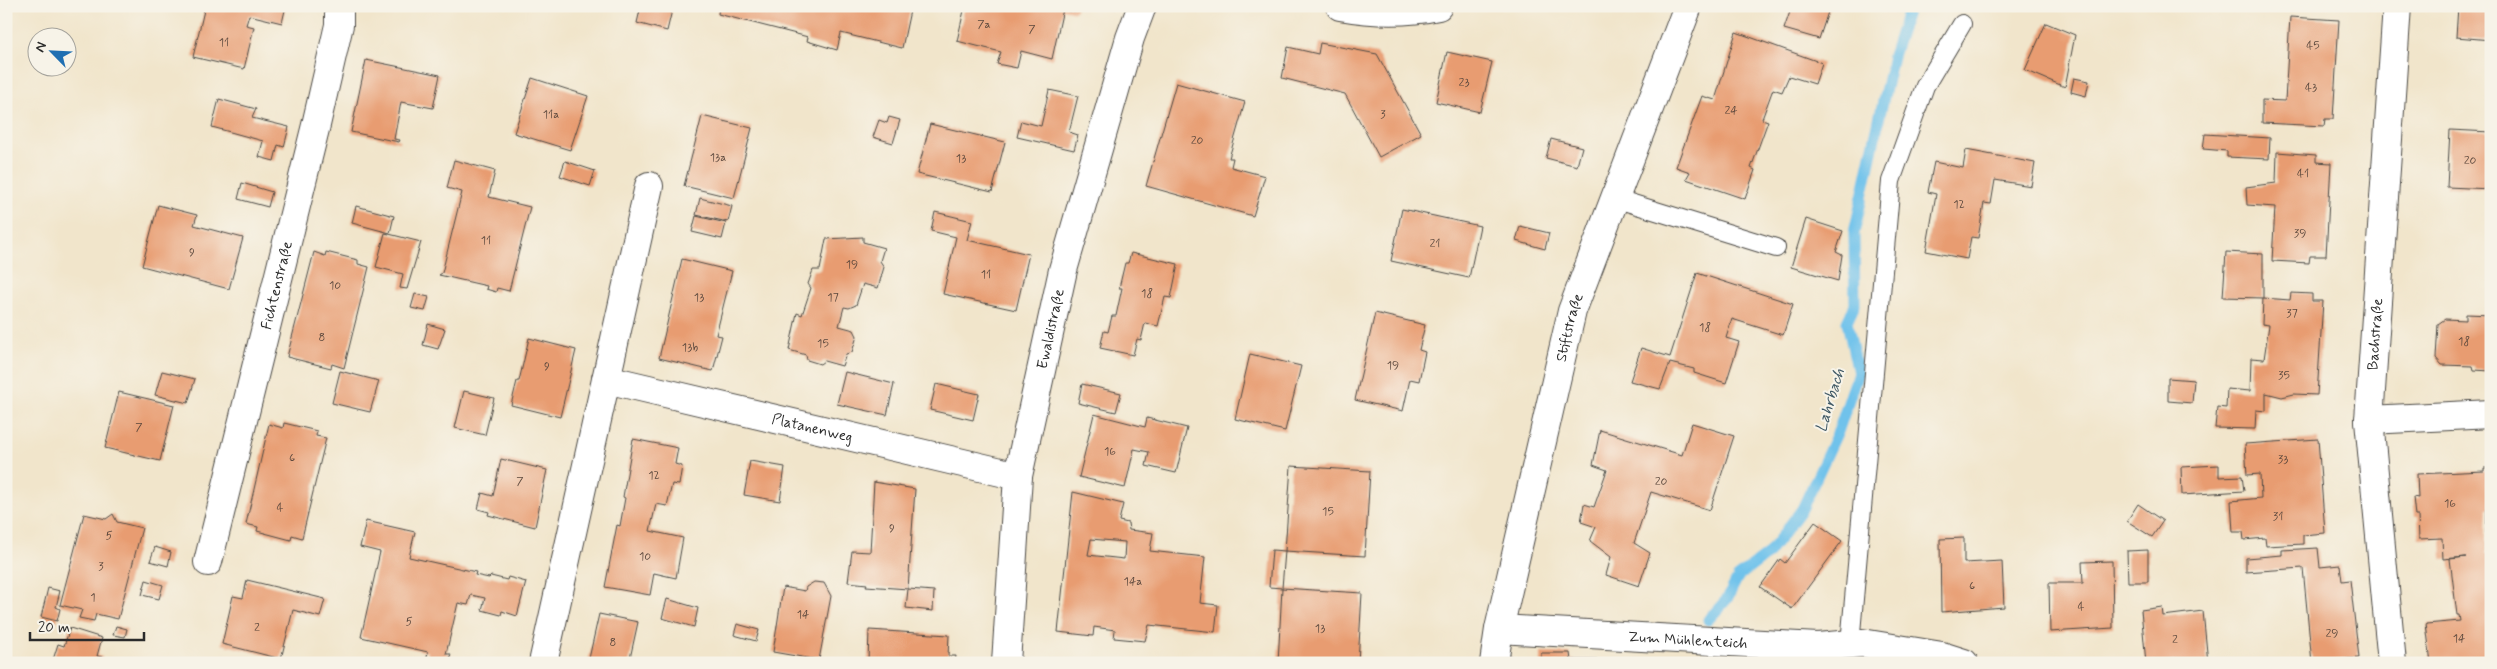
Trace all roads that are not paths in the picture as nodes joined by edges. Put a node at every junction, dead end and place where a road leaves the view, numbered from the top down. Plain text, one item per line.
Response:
1 (340, 6) edge
2 (1142, 6) edge
3 (1340, 6) edge
4 (1438, 6) edge
5 (1688, 6) edge
6 (2397, 6) edge
7 (1962, 24) dead end
8 (649, 186) dead end
9 (1614, 198) junction
10 (1776, 248) dead end
11 (606, 379) junction
12 (2491, 414) edge
13 (2369, 420) junction
14 (1018, 476) junction
15 (208, 562) dead end
16 (1499, 629) junction
17 (1850, 644) junction
18 (1808, 655) edge
19 (543, 663) edge
20 (1006, 663) edge
21 (1494, 663) edge
22 (1964, 663) edge
23 (2392, 663) edge

1 - 15 street, Fichtenstraße
2 - 14 street, Ewaldistraße
3 - 4 street
5 - 9 street, Stiftstraße
6 - 13 street, Bachstraße
7 - 17 lane
8 - 11 street
9 - 10 lane
9 - 16 street, Stiftstraße
11 - 14 street, Platanenweg
11 - 19 street
12 - 13 street
13 - 23 street, Bachstraße
14 - 20 street, Ewaldistraße
16 - 18 street, Zum Mühlenteich
16 - 21 street, Stiftstraße
17 - 18 street, Zum Mühlenteich
17 - 22 street, Zum Mühlenteich

